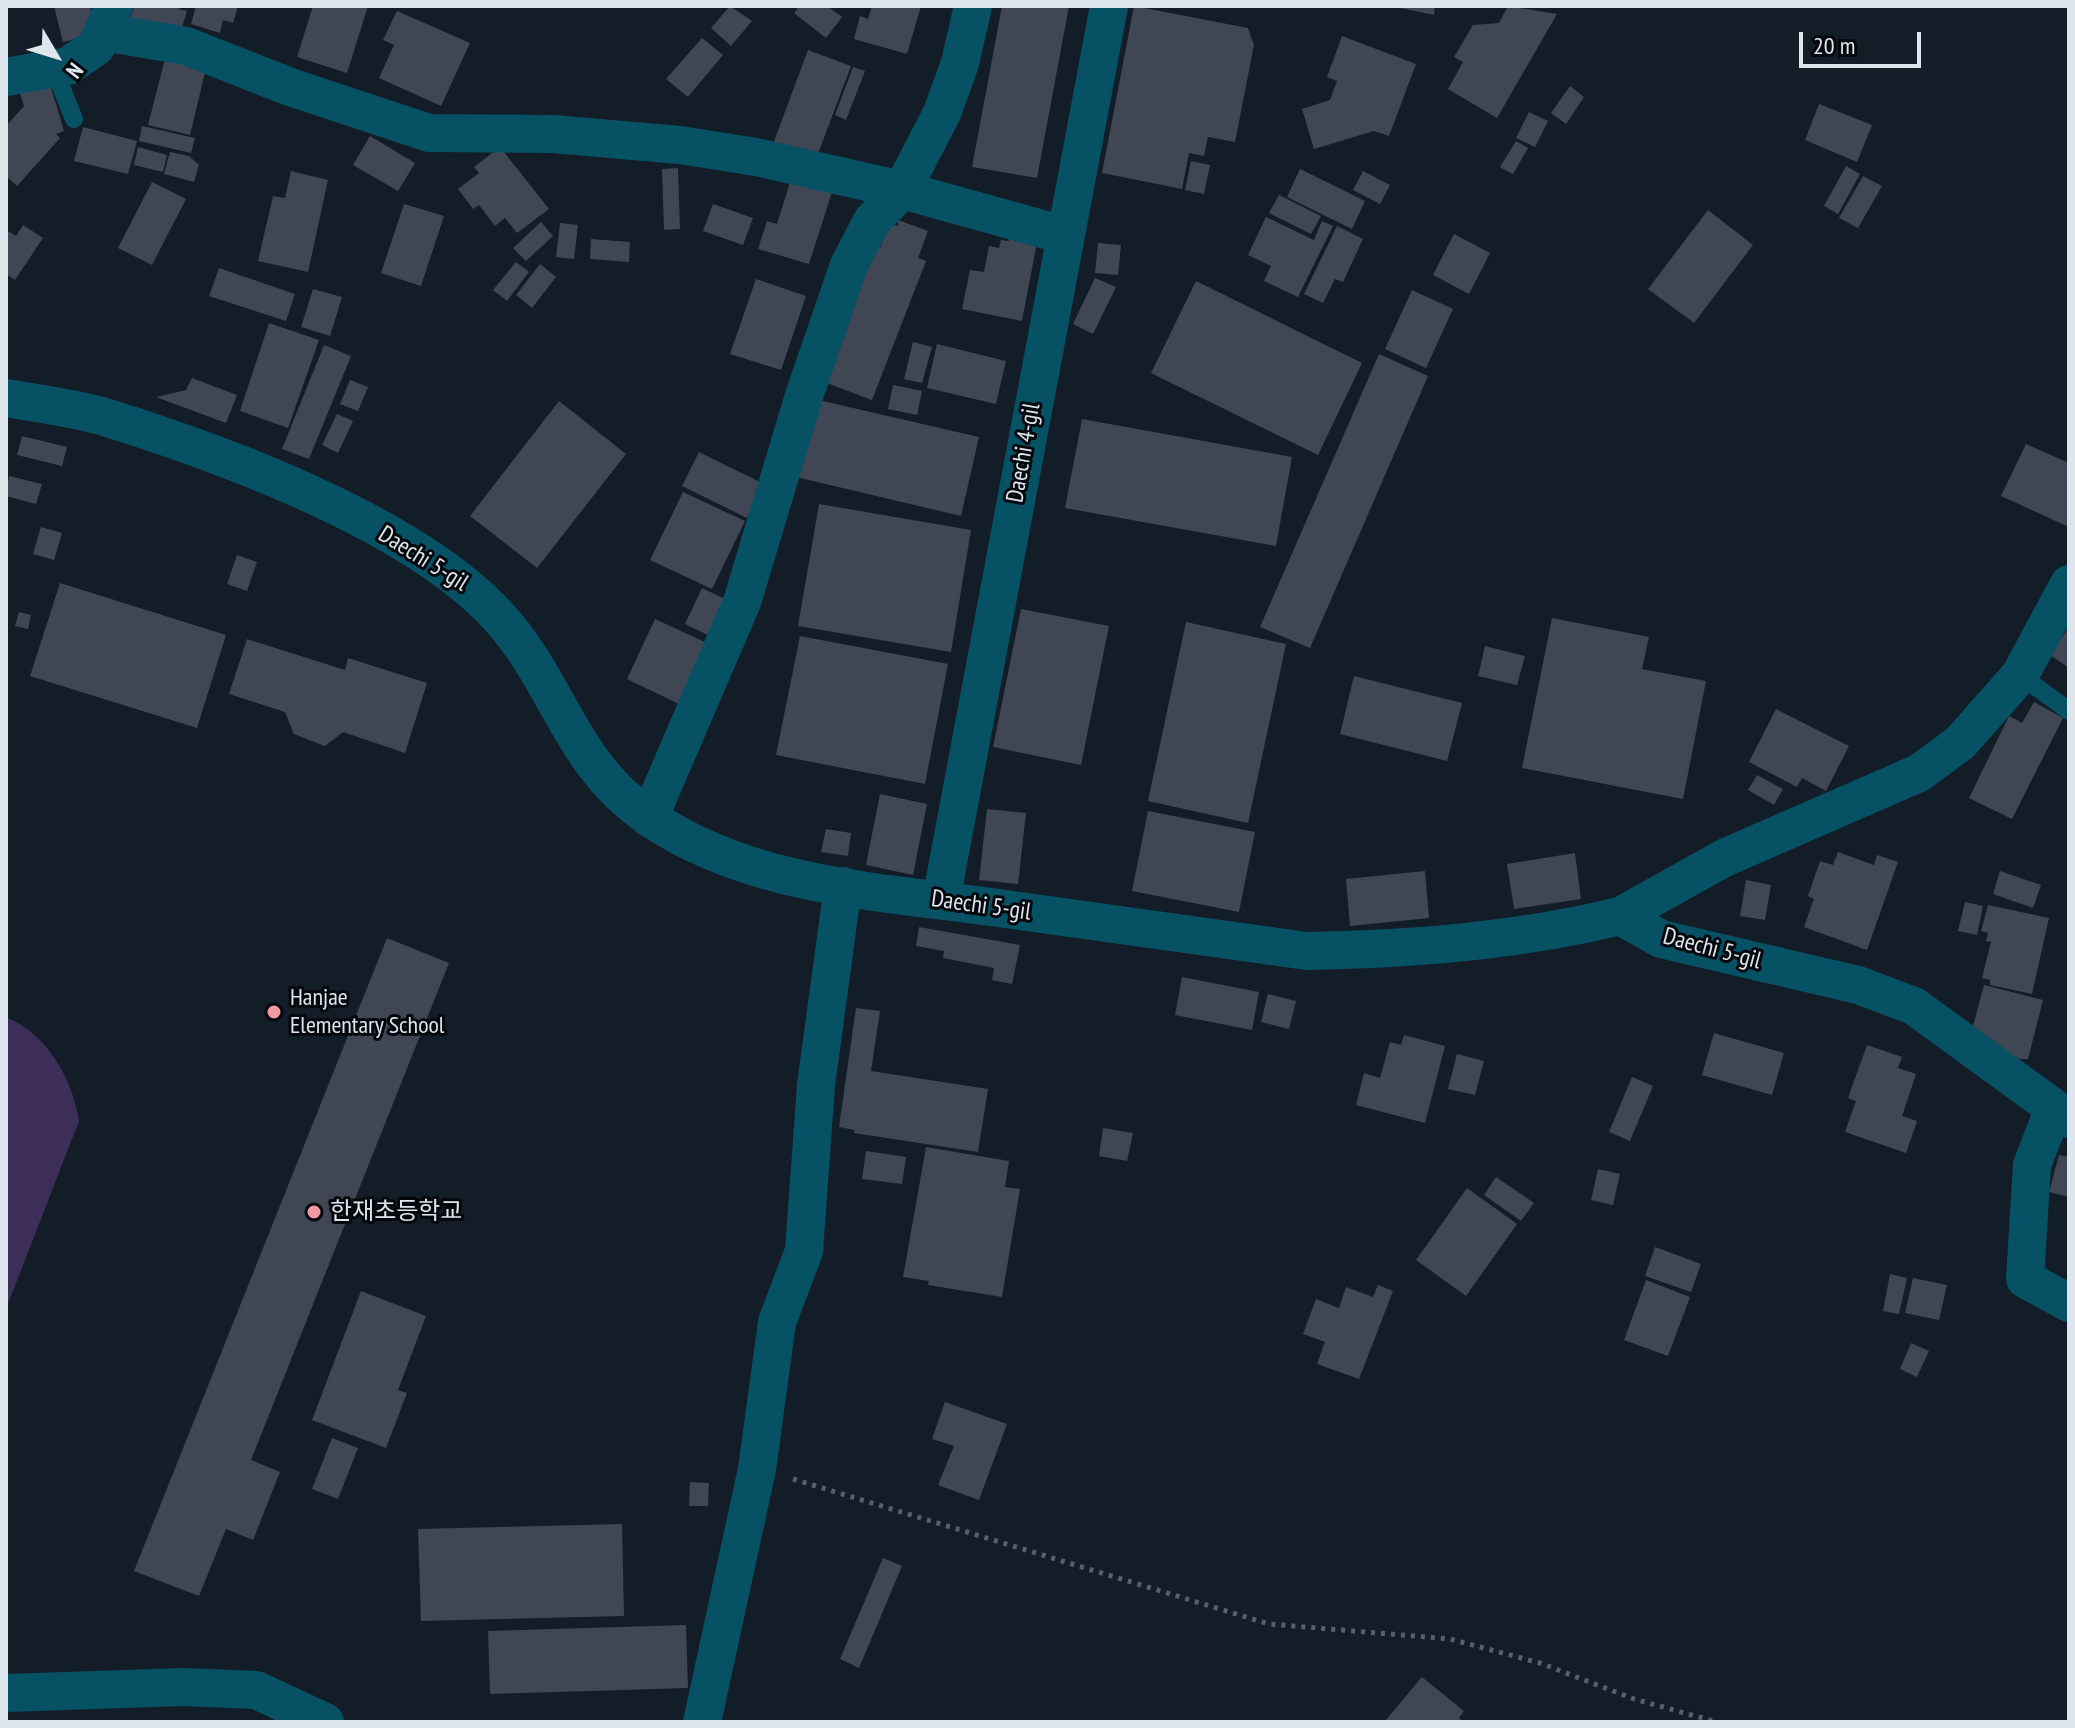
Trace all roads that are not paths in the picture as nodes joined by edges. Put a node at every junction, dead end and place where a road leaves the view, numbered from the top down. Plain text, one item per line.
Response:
1 (973, 6) edge
2 (1109, 6) edge
3 (108, 19) edge
4 (54, 69) junction
5 (6, 77) edge
6 (74, 119) dead end
7 (902, 190) junction
8 (1064, 235) junction
9 (6, 398) edge
10 (2069, 584) edge
11 (2020, 675) junction
12 (2069, 711) edge
13 (649, 818) junction
14 (843, 886) junction
15 (941, 900) junction
16 (1620, 916) junction
17 (2061, 1113) edge
18 (2069, 1303) edge
19 (6, 1693) edge
20 (325, 1722) edge
21 (702, 1722) edge

1 - 7 street
2 - 8 street, Daechi 4-gil
3 - 4 street
3 - 7 street
4 - 5 street
4 - 6 lane
7 - 8 street
7 - 13 street
8 - 15 street, Daechi 4-gil
9 - 13 street, Daechi 5-gil
10 - 11 street
11 - 12 lane
11 - 16 street
13 - 14 street, Daechi 5-gil
14 - 15 street, Daechi 5-gil
14 - 21 street
15 - 16 street, Daechi 5-gil
16 - 17 street, Daechi 5-gil
17 - 18 street
19 - 20 street

